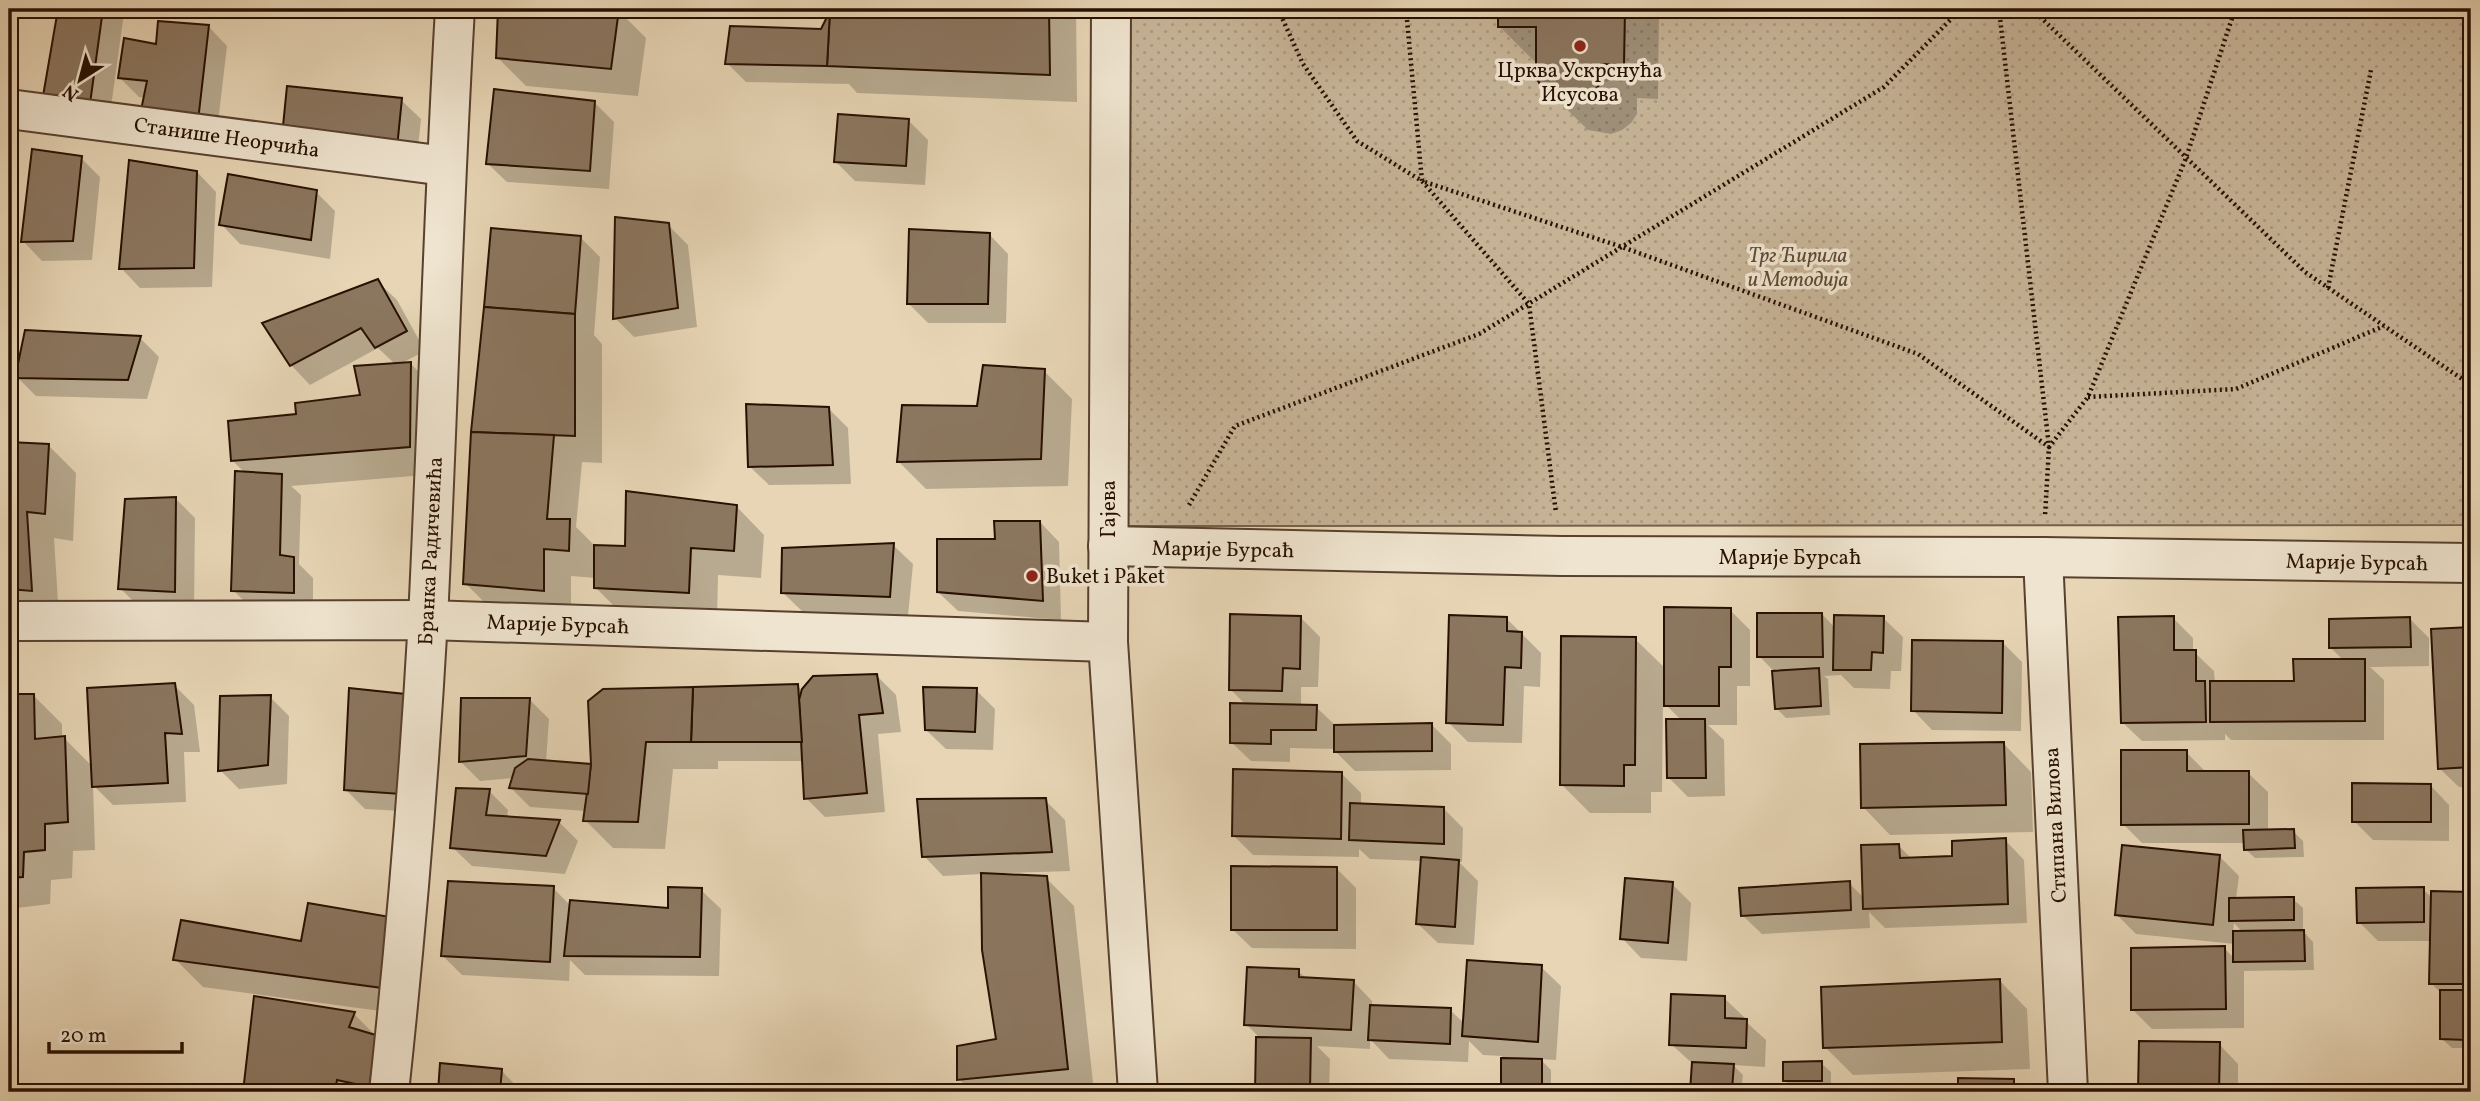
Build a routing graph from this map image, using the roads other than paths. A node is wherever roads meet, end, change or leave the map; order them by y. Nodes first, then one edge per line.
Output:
1 (455, 9) edge
2 (1111, 9) edge
3 (9, 109) edge
4 (445, 166) junction
5 (1108, 546) junction
6 (2043, 557) junction
7 (2471, 564) edge
8 (428, 620) junction
9 (9, 621) edge
10 (1108, 642) junction
11 (389, 1092) edge
12 (1138, 1092) edge
13 (2068, 1092) edge

1 - 4 street, Бранка Радичевића
2 - 5 street, Гајева
3 - 4 street, Станише Неорчића
4 - 8 street, Бранка Радичевића
5 - 6 street, Марије Бурсаћ
5 - 10 street, Гајева
6 - 7 street, Марије Бурсаћ
6 - 13 street, Стипана Вилова
8 - 9 street, Марије Бурсаћ
8 - 10 street, Марије Бурсаћ
8 - 11 street, Бранка Радичевића
10 - 12 street, Гајева

